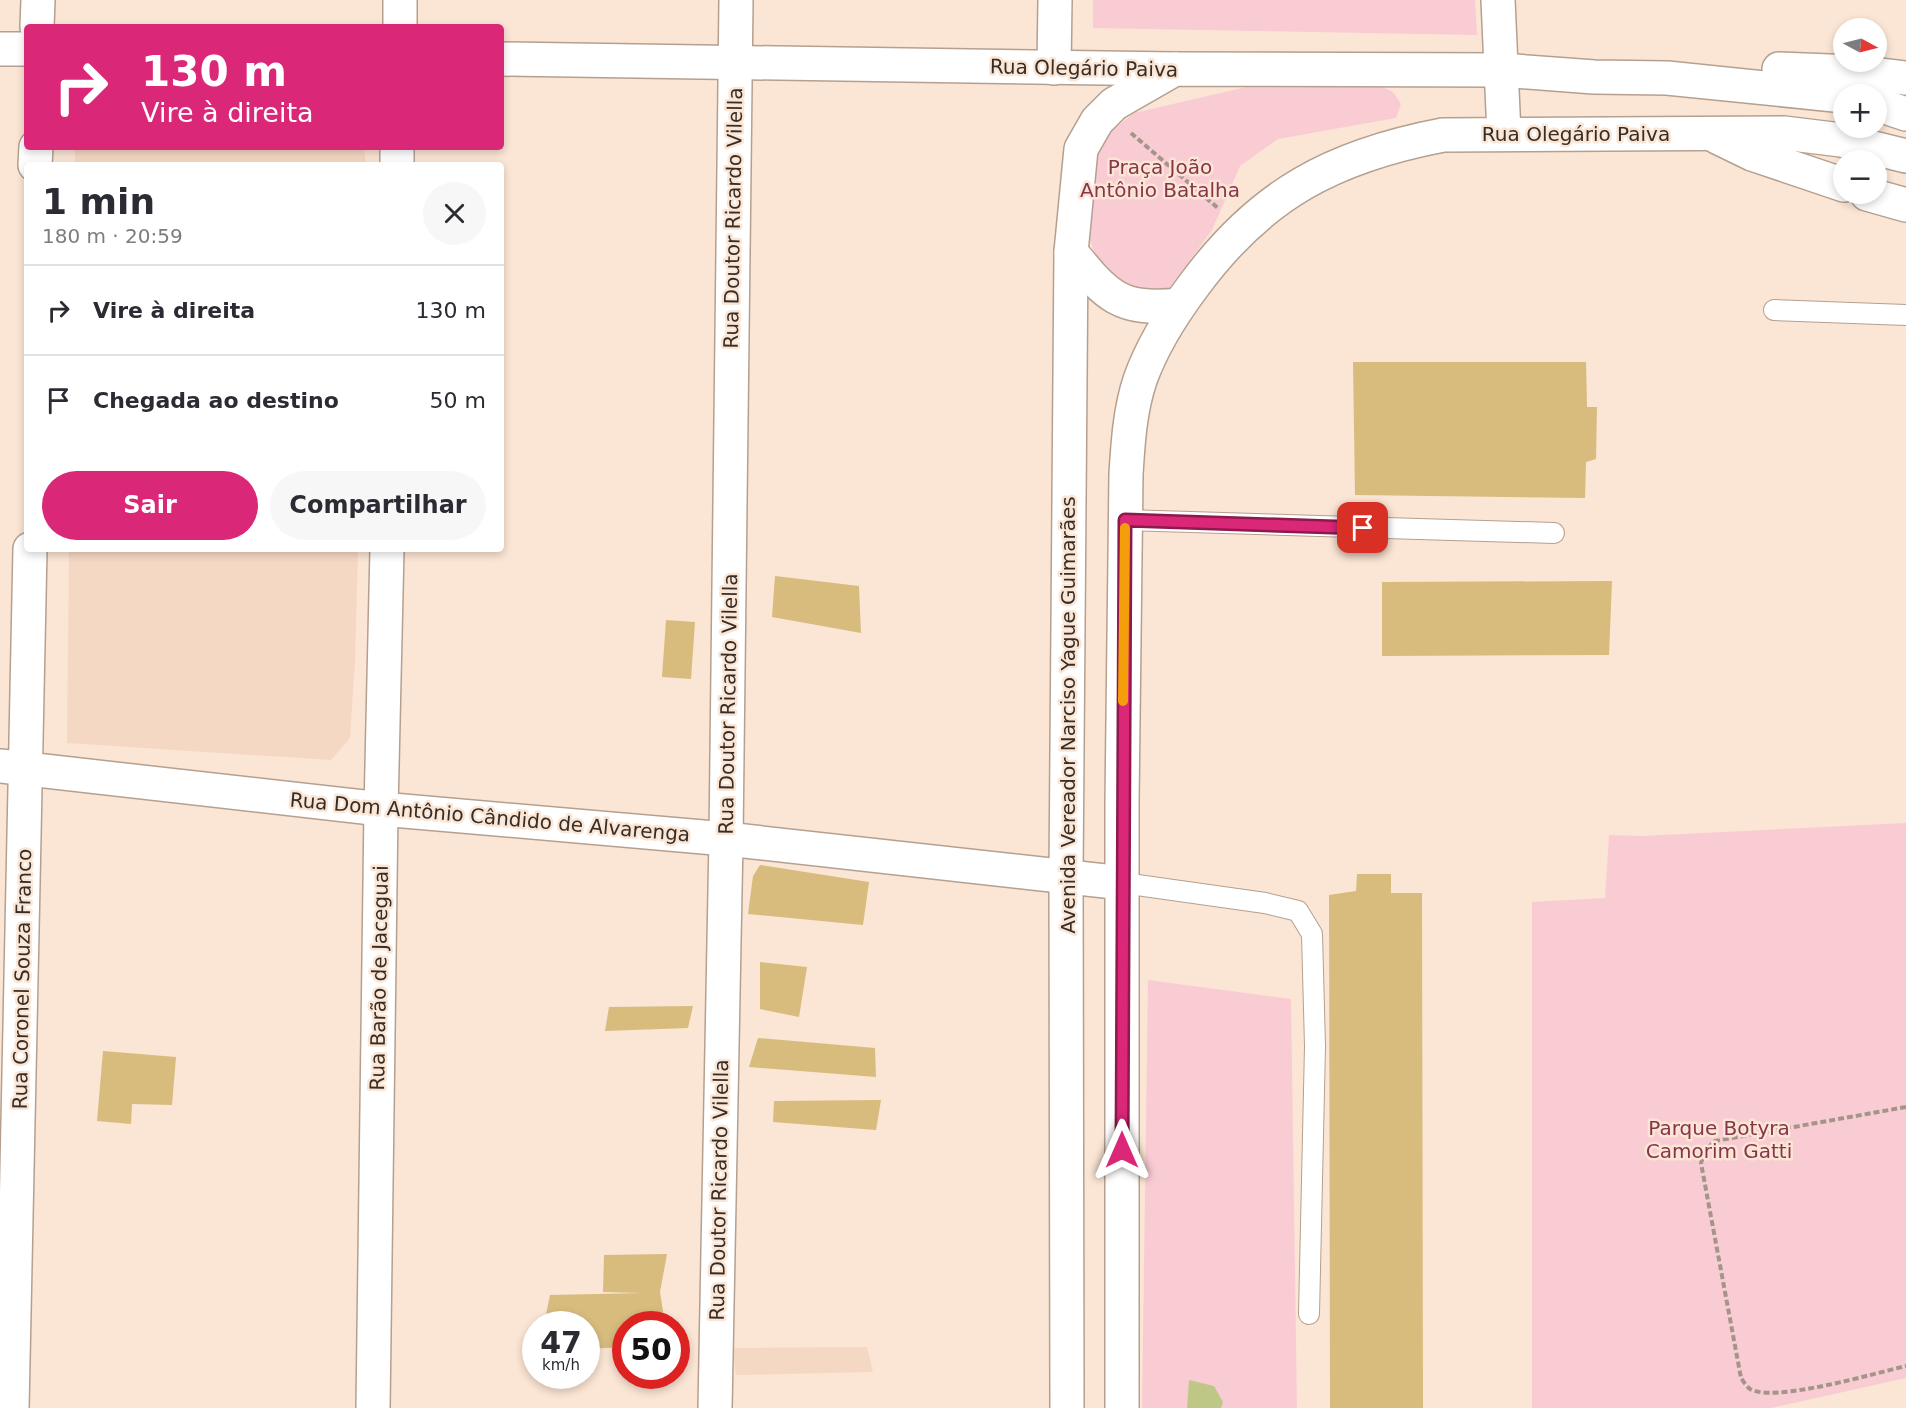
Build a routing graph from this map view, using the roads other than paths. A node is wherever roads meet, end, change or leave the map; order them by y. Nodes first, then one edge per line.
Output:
1 (38, 0) edge
2 (400, 0) edge
3 (736, 0) edge
4 (1055, 0) edge
5 (1498, 0) edge
6 (38, 24) edge
7 (400, 24) edge
8 (0, 49) edge
9 (24, 49) edge
10 (504, 58) edge
11 (735, 63) junction
12 (1054, 68) junction
13 (1175, 69) junction
14 (1500, 70) junction
15 (1667, 78) junction
16 (1906, 78) edge
17 (1833, 95) edge
18 (1887, 108) edge
19 (1906, 114) edge
20 (1504, 134) junction
21 (1710, 134) junction
22 (1906, 156) edge
23 (1833, 181) edge
24 (1887, 200) edge
25 (1906, 206) edge
26 (1071, 252) junction
27 (1179, 305) junction
28 (1774, 310) dead end
29 (1906, 315) edge
30 (1125, 520) junction
31 (1554, 533) dead end
32 (30, 552) edge
33 (387, 552) edge
34 (14, 767) edge
35 (381, 809) junction
36 (726, 839) junction
37 (1066, 876) junction
38 (1123, 883) junction
39 (1309, 1314) dead end
40 (12, 1408) edge
41 (373, 1408) edge
42 (715, 1408) edge
43 (1067, 1408) edge
44 (1122, 1408) edge

1 - 6 street
2 - 7 street
3 - 11 street, Rua Doutor Ricardo Vilella
4 - 12 street
5 - 14 street
8 - 9 street
10 - 11 street, Rua Olegário Paiva
11 - 12 street, Rua Olegário Paiva
11 - 36 street, Rua Doutor Ricardo Vilella
12 - 13 street, Rua Olegário Paiva
13 - 14 street, Rua Olegário Paiva
13 - 26 street, Avenida Vereador Narciso Yague Guimarães
14 - 15 street, Rua Olegário Paiva
14 - 20 street
15 - 16 street
15 - 17 street
18 - 19 street
20 - 21 street, Rua Olegário Paiva
20 - 27 street, Rua Olegário Paiva
21 - 22 street, Rua Olegário Paiva
21 - 23 street
24 - 25 street
26 - 27 street
26 - 37 street, Avenida Vereador Narciso Yague Guimarães
27 - 30 street
28 - 29 lane
30 - 31 lane
30 - 38 street
32 - 34 street, Rua Coronel Souza Franco
33 - 35 street, Rua Barão de Jaceguai
34 - 35 street, Rua Dom Antônio Cândido de Alvarenga
34 - 40 street, Rua Coronel Souza Franco
35 - 36 street, Rua Dom Antônio Cândido de Alvarenga
35 - 41 street, Rua Barão de Jaceguai
36 - 37 street, Rua Dom Antônio Cândido de Alvarenga
36 - 42 street, Rua Doutor Ricardo Vilella
37 - 38 street, Rua Dom Antônio Cândido de Alvarenga
37 - 43 street, Avenida Vereador Narciso Yague Guimarães
38 - 39 lane
38 - 44 street

